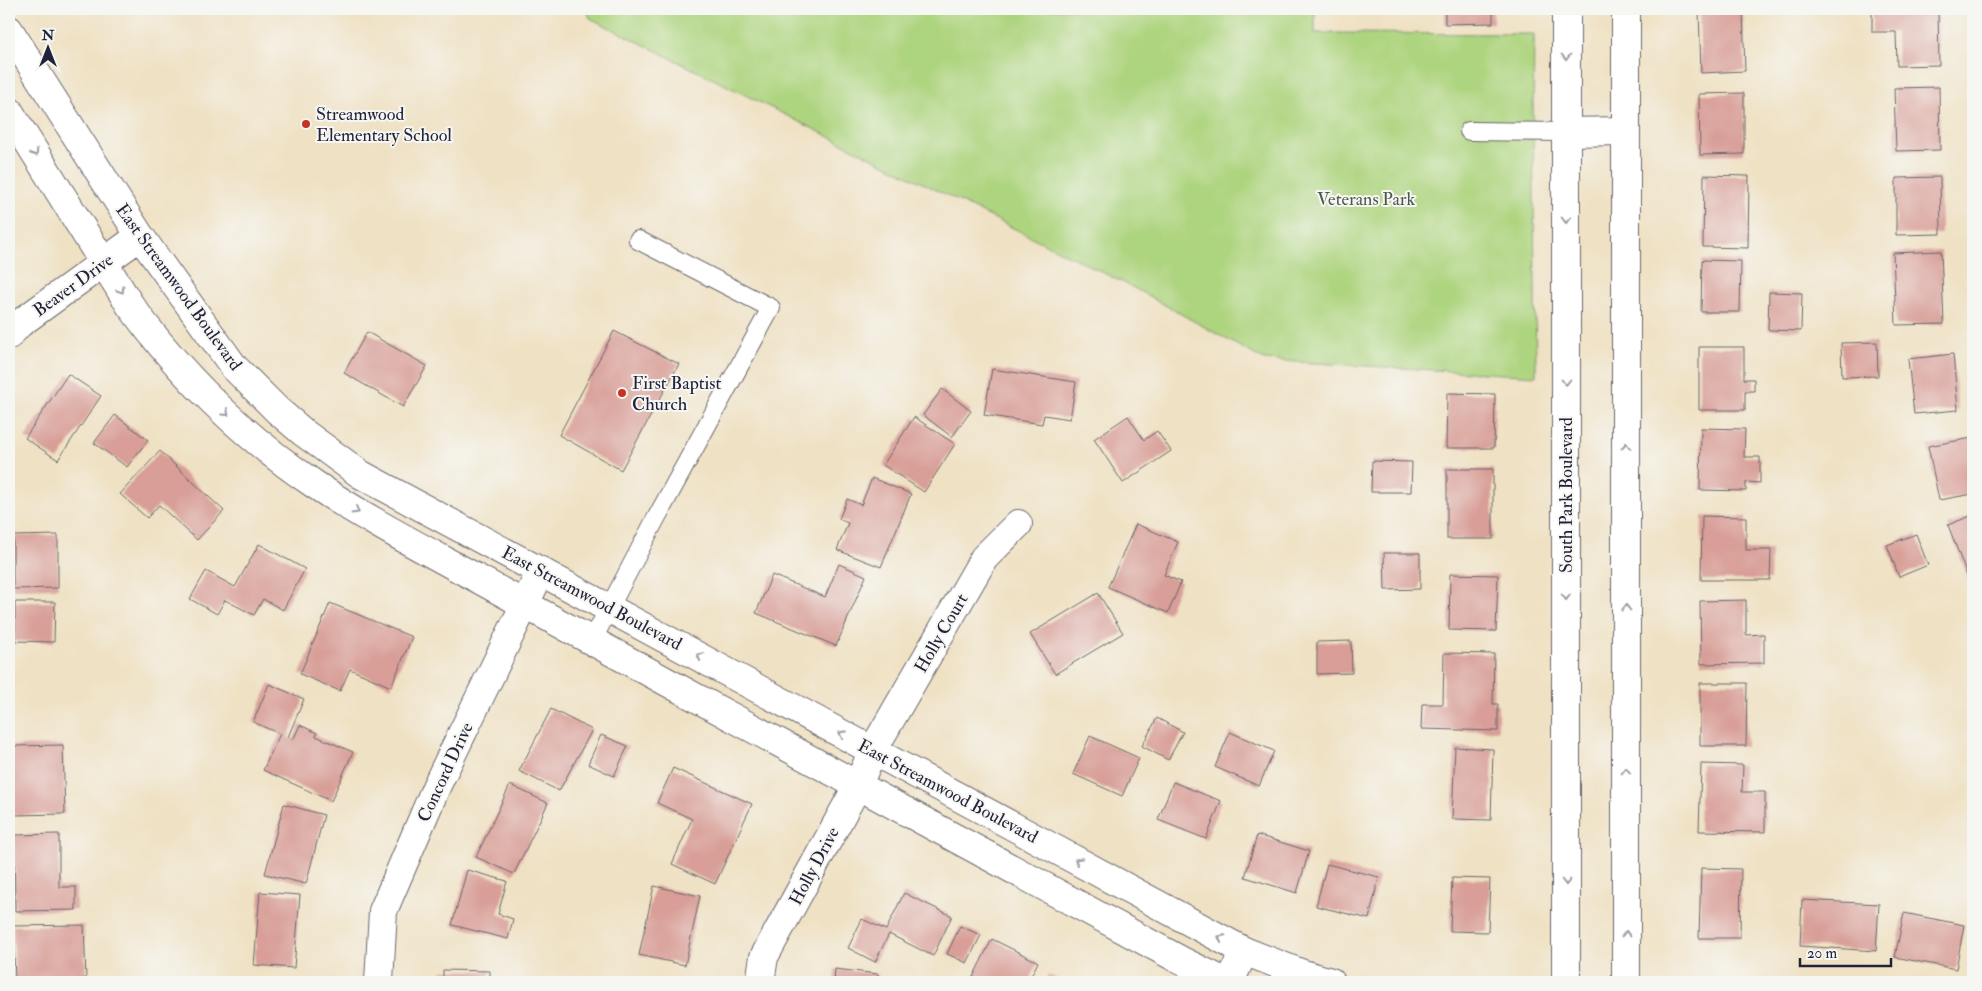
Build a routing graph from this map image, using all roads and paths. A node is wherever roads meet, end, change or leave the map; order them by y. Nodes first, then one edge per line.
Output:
1 (1566, 9) edge
2 (1626, 9) edge
3 (9, 30) edge
4 (9, 111) edge
5 (1470, 131) dead end
6 (1626, 131) junction
7 (1566, 132) junction
8 (140, 236) junction
9 (638, 240) dead end
10 (104, 262) junction
11 (9, 335) edge
12 (1018, 524) dead end
13 (542, 570) junction
14 (525, 605) junction
15 (610, 608) junction
16 (592, 641) junction
17 (874, 750) junction
18 (858, 785) junction
19 (1244, 951) junction
20 (379, 982) edge
21 (760, 982) edge
22 (1225, 982) edge
23 (1230, 982) edge
24 (1331, 982) edge
25 (1566, 982) edge
26 (1626, 982) edge

1 -> 7 street, South Park Boulevard
2 - 6 street
3 - 8 street, East Streamwood Boulevard
4 -> 10 street, East Streamwood Boulevard
5 - 7 lane
6 - 7 street
26 -> 6 street
7 -> 25 street, South Park Boulevard
8 - 10 street, Beaver Drive
8 - 13 street, East Streamwood Boulevard
9 - 15 lane
10 - 11 street, Beaver Drive
10 -> 14 street, East Streamwood Boulevard
12 - 17 street, Holly Court
13 - 14 street, Concord Drive
13 - 15 street, East Streamwood Boulevard
14 - 16 street, East Streamwood Boulevard
14 - 20 street, Concord Drive
15 - 16 lane
17 -> 15 street, East Streamwood Boulevard
16 - 18 street, East Streamwood Boulevard
17 - 18 street, Holly Drive
19 -> 17 street, East Streamwood Boulevard
18 - 21 street, Holly Drive
18 - 22 street, East Streamwood Boulevard
19 - 23 street
19 - 24 street, East Streamwood Boulevard

